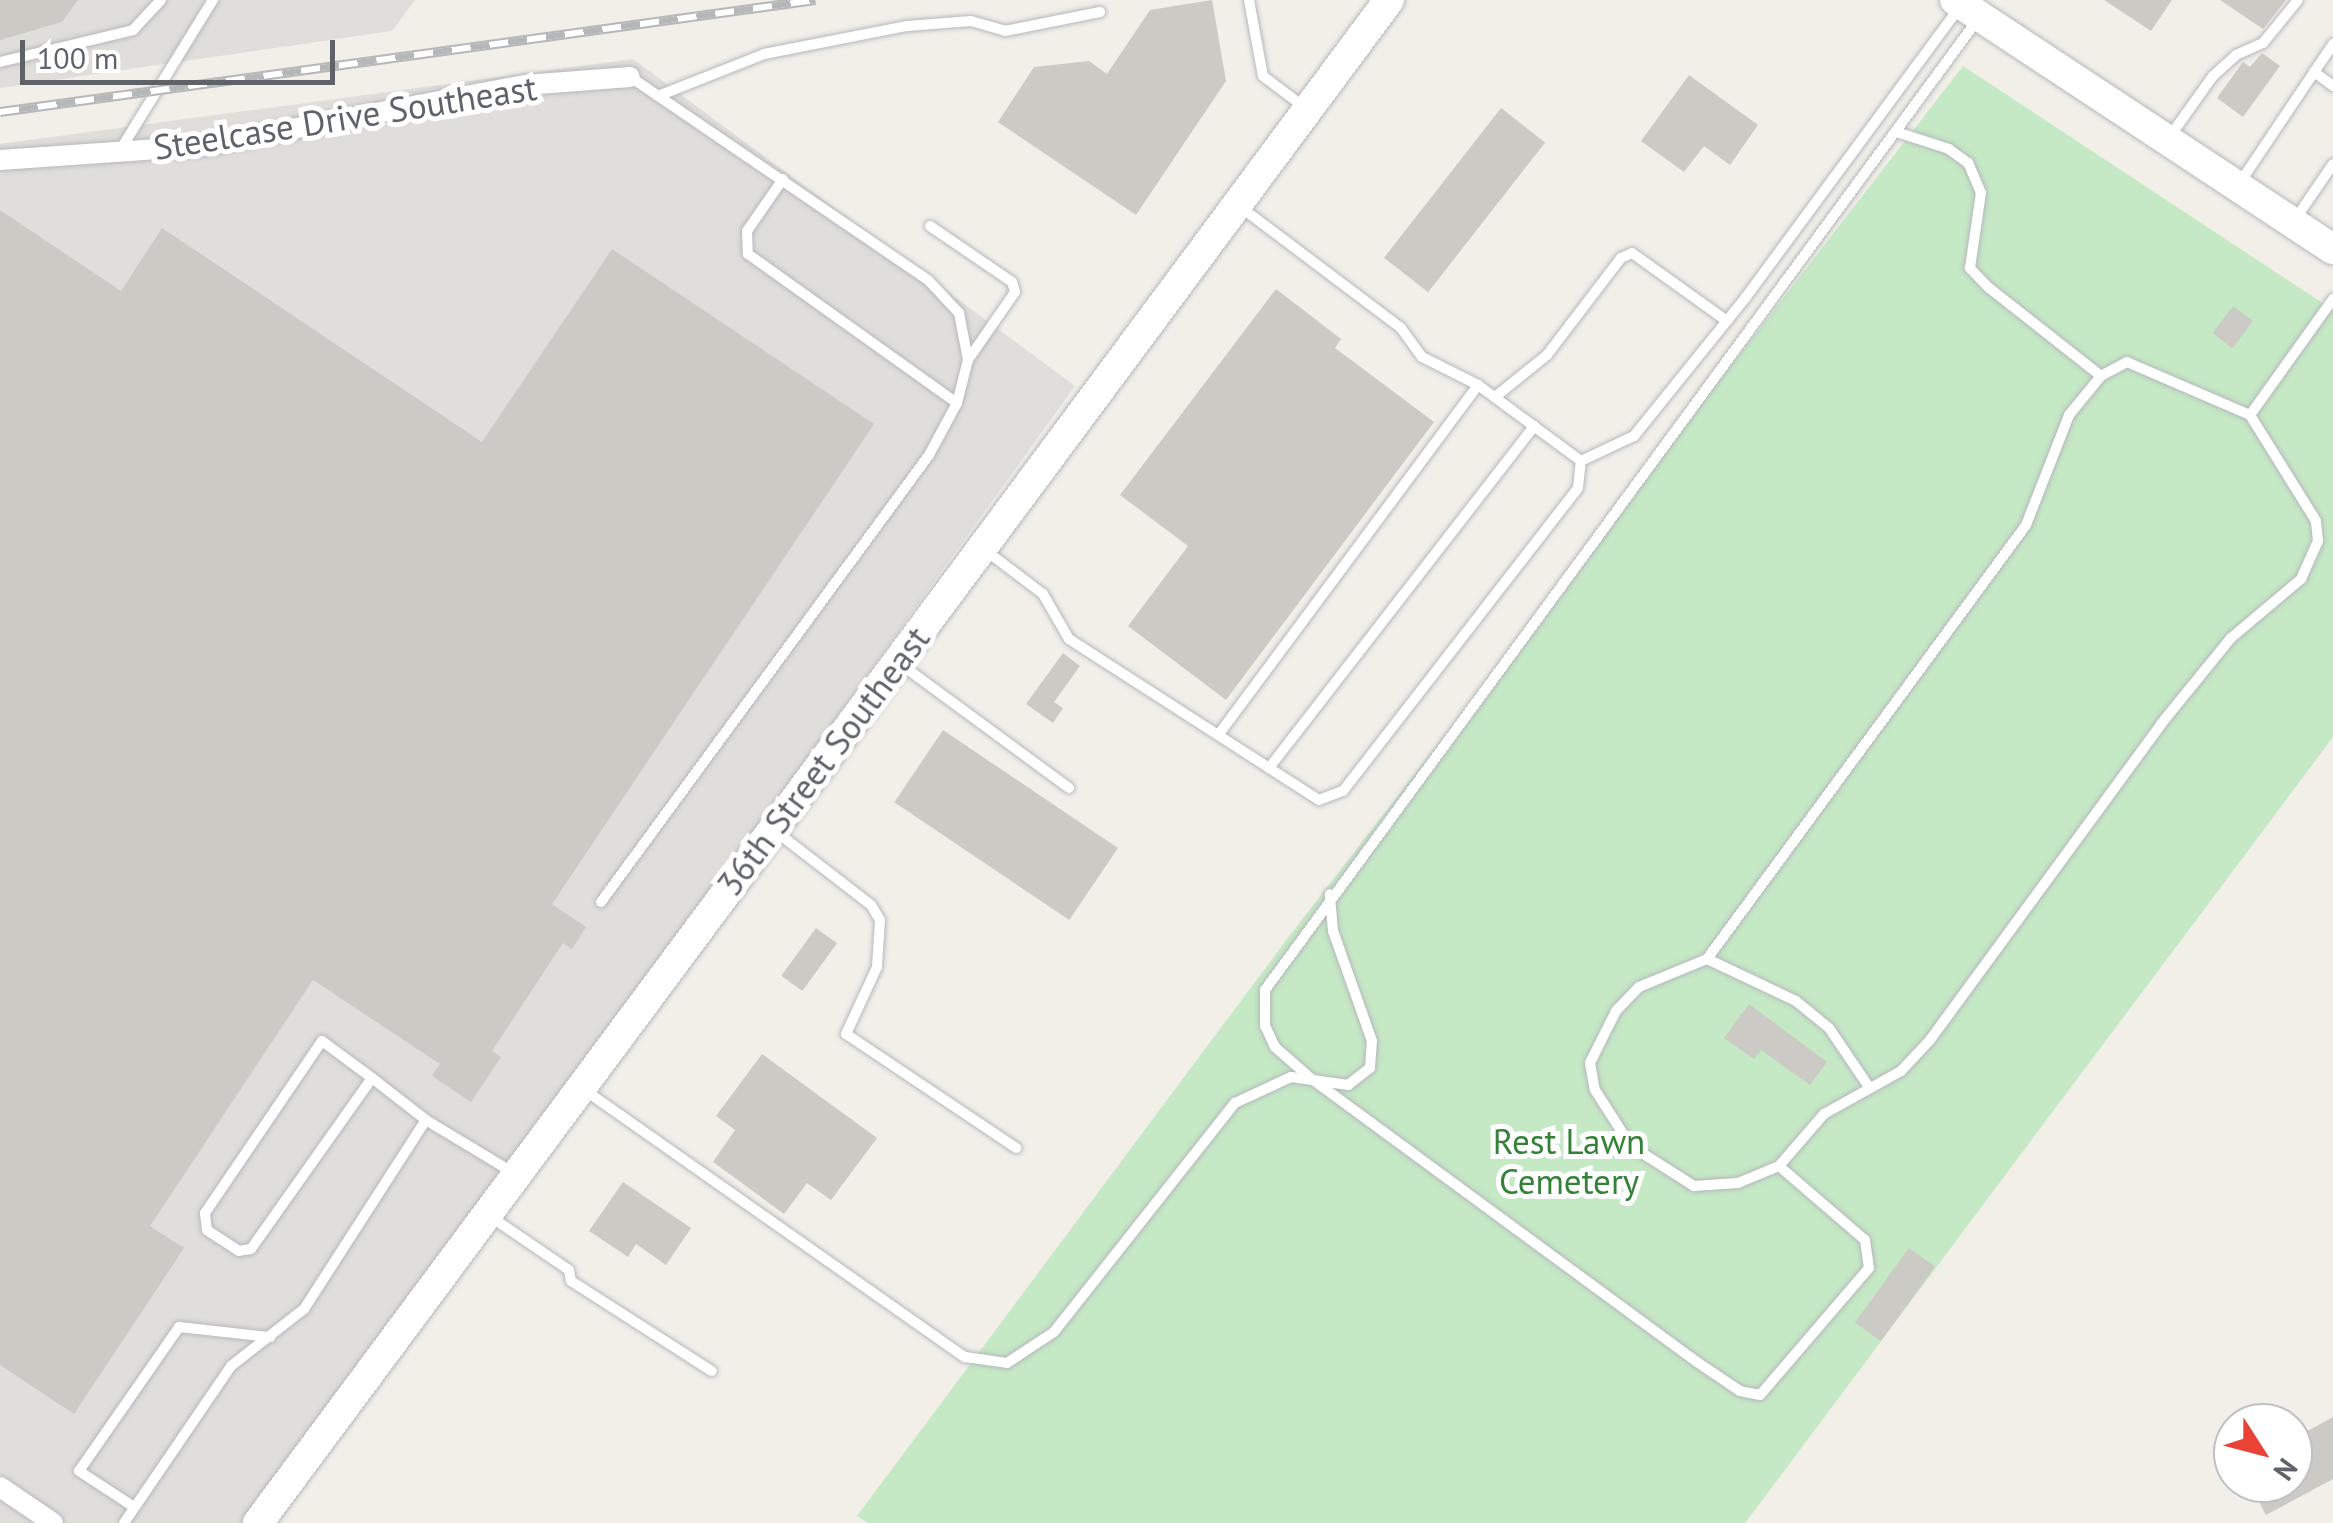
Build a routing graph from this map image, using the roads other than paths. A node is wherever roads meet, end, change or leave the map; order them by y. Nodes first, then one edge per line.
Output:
1 (161, 0) edge
2 (213, 0) edge
3 (1249, 0) edge
4 (1389, 0) edge
5 (2298, 0) edge
6 (1966, 6) edge
7 (1100, 12) dead end
8 (2333, 44) edge
9 (0, 62) edge
10 (2314, 72) junction
11 (630, 77) joint
12 (2333, 86) edge
13 (658, 96) junction
14 (1309, 111) junction
15 (1896, 132) junction
16 (2168, 140) junction
17 (119, 152) junction
18 (0, 160) edge
19 (2333, 164) edge
20 (783, 179) junction
21 (2238, 185) junction
22 (1239, 206) junction
23 (2293, 222) junction
24 (930, 226) dead end
25 (2333, 249) edge
26 (2333, 299) edge
27 (1727, 321) junction
28 (968, 360) junction
29 (2101, 376) junction
30 (1478, 385) junction
31 (1495, 397) junction
32 (958, 403) junction
33 (2250, 415) junction
34 (1534, 426) junction
35 (1581, 461) junction
36 (983, 548) junction
37 (898, 662) junction
38 (1219, 734) junction
39 (1269, 768) junction
40 (1069, 788) dead end
41 (774, 829) junction
42 (1330, 893) junction
43 (600, 902) dead end
44 (1708, 959) junction
45 (1307, 1075) junction
46 (372, 1078) junction
47 (580, 1087) junction
48 (1869, 1087) junction
49 (426, 1120) junction
50 (1016, 1148) dead end
51 (1778, 1166) junction
52 (515, 1174) junction
53 (486, 1214) junction
54 (271, 1337) junction
55 (712, 1371) dead end
56 (0, 1486) edge
57 (134, 1507) junction
58 (53, 1523) edge
59 (124, 1523) edge
60 (258, 1523) edge

1 - 9 lane
2 - 17 lane
3 - 14 lane
4 - 14 street, 36th Street Southeast
5 - 16 lane
6 - 15 lane
6 - 16 street
6 - 27 lane
7 - 13 lane
8 - 10 lane
10 - 12 lane
10 - 21 lane
11 - 13 lane
11 - 17 street, Steelcase Drive Southeast
13 - 20 lane
14 - 22 street, 36th Street Southeast
15 - 29 lane
15 - 42 lane
16 - 21 street
17 - 18 street, Steelcase Drive Southeast
19 - 23 lane
20 - 28 lane
20 - 32 lane
21 - 23 street
22 - 30 lane
22 - 36 street, 36th Street Southeast
23 - 25 street
24 - 28 lane
26 - 33 lane
27 - 31 lane
27 - 35 lane
28 - 32 lane
29 - 33 lane
29 - 44 lane
30 - 31 lane
30 - 38 lane
31 - 34 lane
32 - 43 lane
33 - 48 lane
34 - 35 lane
34 - 39 lane
35 - 39 lane
36 - 37 street, 36th Street Southeast
36 - 38 lane
37 - 40 lane
37 - 41 street, 36th Street Southeast
38 - 39 lane
41 - 47 street, 36th Street Southeast
41 - 50 lane
42 - 45 lane
42 - 45 lane
44 - 48 lane
44 - 51 lane
45 - 47 lane
45 - 51 lane
46 - 46 lane
46 - 49 lane
47 - 52 street, 36th Street Southeast
48 - 51 lane
49 - 52 lane
49 - 54 lane
52 - 53 street, 36th Street Southeast
53 - 55 lane
53 - 60 street, 36th Street Southeast
54 - 57 lane
54 - 57 lane
56 - 58 street
57 - 59 lane

